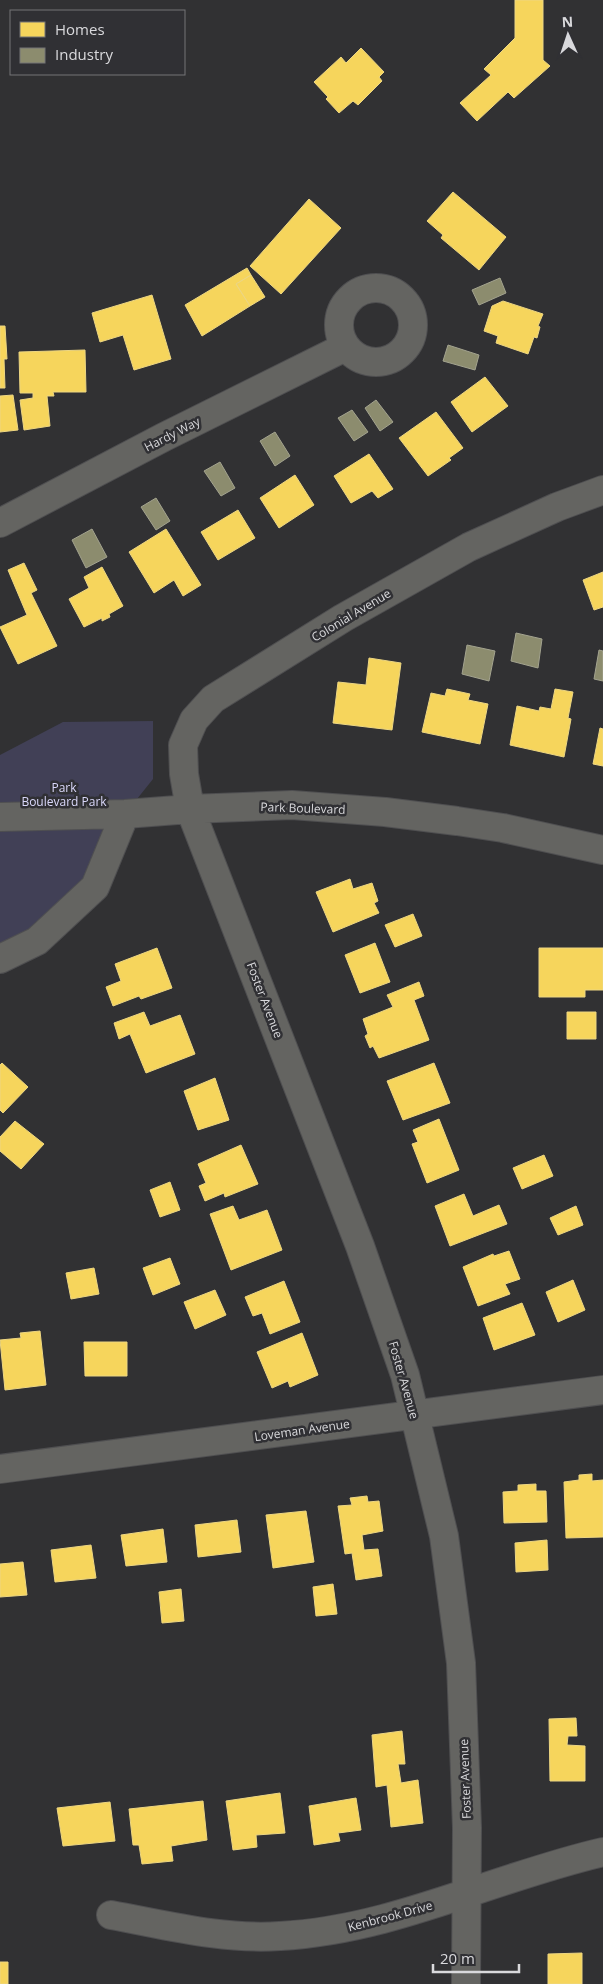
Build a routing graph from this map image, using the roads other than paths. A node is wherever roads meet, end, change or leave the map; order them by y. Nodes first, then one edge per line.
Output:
1 (345, 347) dead end
2 (603, 490) edge
3 (0, 523) edge
4 (190, 809) junction
5 (125, 814) junction
6 (0, 817) edge
7 (603, 850) edge
8 (0, 959) edge
9 (603, 1390) edge
10 (414, 1414) junction
11 (0, 1469) edge
12 (603, 1852) edge
13 (468, 1893) junction
14 (111, 1915) dead end
15 (466, 1984) edge

1 - 3 street, Hardy Way
2 - 4 street, Colonial Avenue
4 - 5 street, Park Boulevard
4 - 7 street, Park Boulevard
4 - 10 street, Foster Avenue
5 - 6 street, Park Boulevard
5 - 8 street
9 - 10 street, Loveman Avenue
10 - 11 street, Loveman Avenue
10 - 13 street, Foster Avenue
12 - 13 street, Kenbrook Drive
13 - 14 street, Kenbrook Drive
13 - 15 street, Foster Avenue

